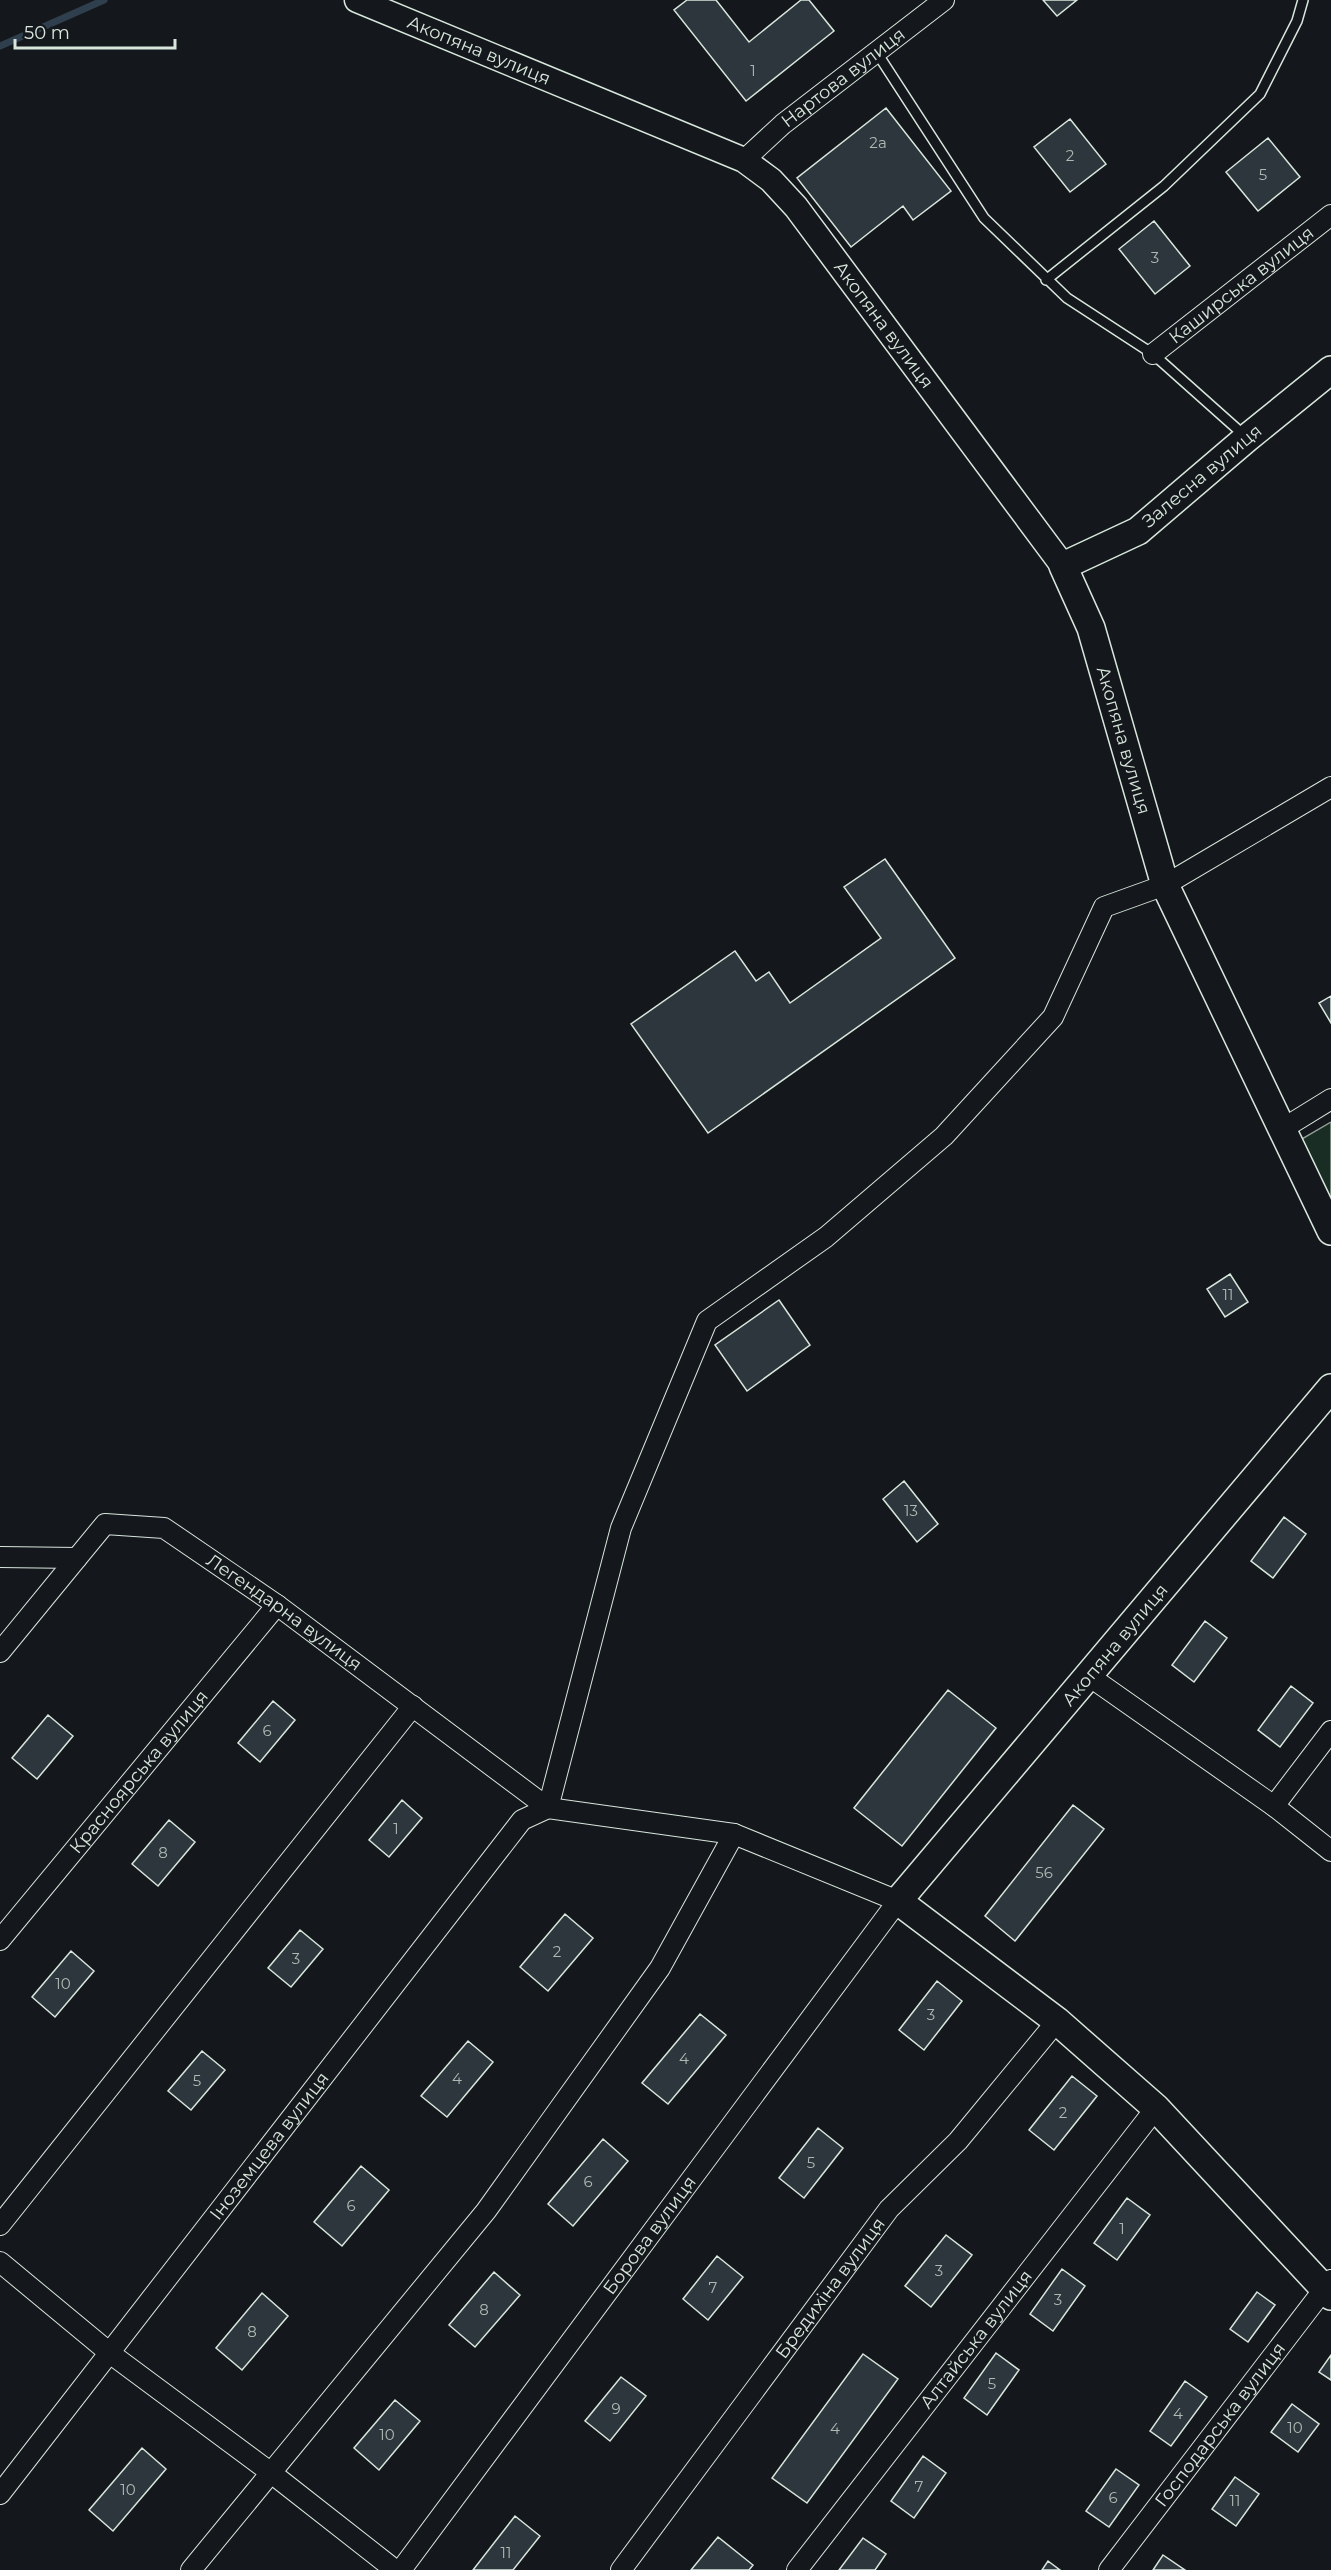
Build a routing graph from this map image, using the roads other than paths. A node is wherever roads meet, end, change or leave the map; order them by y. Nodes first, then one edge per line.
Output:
1 (357, 0) edge
2 (945, 0) edge
3 (1303, 0) edge
4 (878, 53) junction
5 (744, 160) junction
6 (1331, 215) edge
7 (1046, 280) junction
8 (1153, 354) junction
9 (1331, 370) edge
10 (1246, 438) junction
11 (1063, 566) junction
12 (1331, 787) edge
13 (1165, 885) junction
14 (1331, 1099) edge
15 (1284, 1128) junction
16 (1331, 1231) edge
17 (1331, 1388) edge
18 (0, 1557) edge
19 (77, 1558) junction
20 (277, 1605) junction
21 (0, 1652) edge
22 (1089, 1676) junction
23 (414, 1706) junction
24 (1331, 1731) edge
25 (1274, 1806) junction
26 (548, 1808) junction
27 (734, 1834) junction
28 (1331, 1851) edge
29 (898, 1901) junction
30 (0, 1940) edge
31 (1057, 2021) junction
32 (1156, 2108) junction
33 (0, 2225) edge
34 (0, 2262) edge
35 (1329, 2288) edge
36 (111, 2354) junction
37 (270, 2472) junction
38 (0, 2494) edge
39 (191, 2570) edge
40 (395, 2570) edge
41 (401, 2570) edge
42 (621, 2570) edge
43 (797, 2570) edge
44 (1109, 2570) edge

1 - 5 street, Акопяна вулиця
2 - 4 street, Нартова вулиця
3 - 7 lane
4 - 5 street, Нартова вулиця
4 - 7 lane
5 - 11 street, Акопяна вулиця
6 - 8 street, Каширська вулиця
7 - 8 lane
8 - 10 lane
9 - 10 main road, Залесна вулиця
10 - 11 main road, Залесна вулиця
11 - 13 main road, Акопяна вулиця
12 - 13 street
13 - 15 main road, Акопяна вулиця
13 - 26 street
14 - 15 street
15 - 16 main road, Акопяна вулиця
17 - 22 main road, Акопяна вулиця
18 - 19 street
19 - 20 street, Легендарна вулиця
19 - 21 street
20 - 23 street, Легендарна вулиця
20 - 30 street, Красноярська вулиця
22 - 25 street
22 - 29 main road, Акопяна вулиця
23 - 26 street, Легендарна вулиця
23 - 33 street
24 - 25 street
25 - 28 street
26 - 27 street
26 - 36 street, Іноземцева вулиця
27 - 29 street
27 - 37 street
29 - 31 main road
29 - 41 street, Борова вулиця
31 - 32 main road
31 - 42 street, Бредихіна вулиця
32 - 35 main road
32 - 43 street, Алтайська вулиця
34 - 36 street
35 - 44 street, Господарська вулиця
36 - 37 street
36 - 38 street, Іноземцева вулиця
37 - 39 street
37 - 40 street

